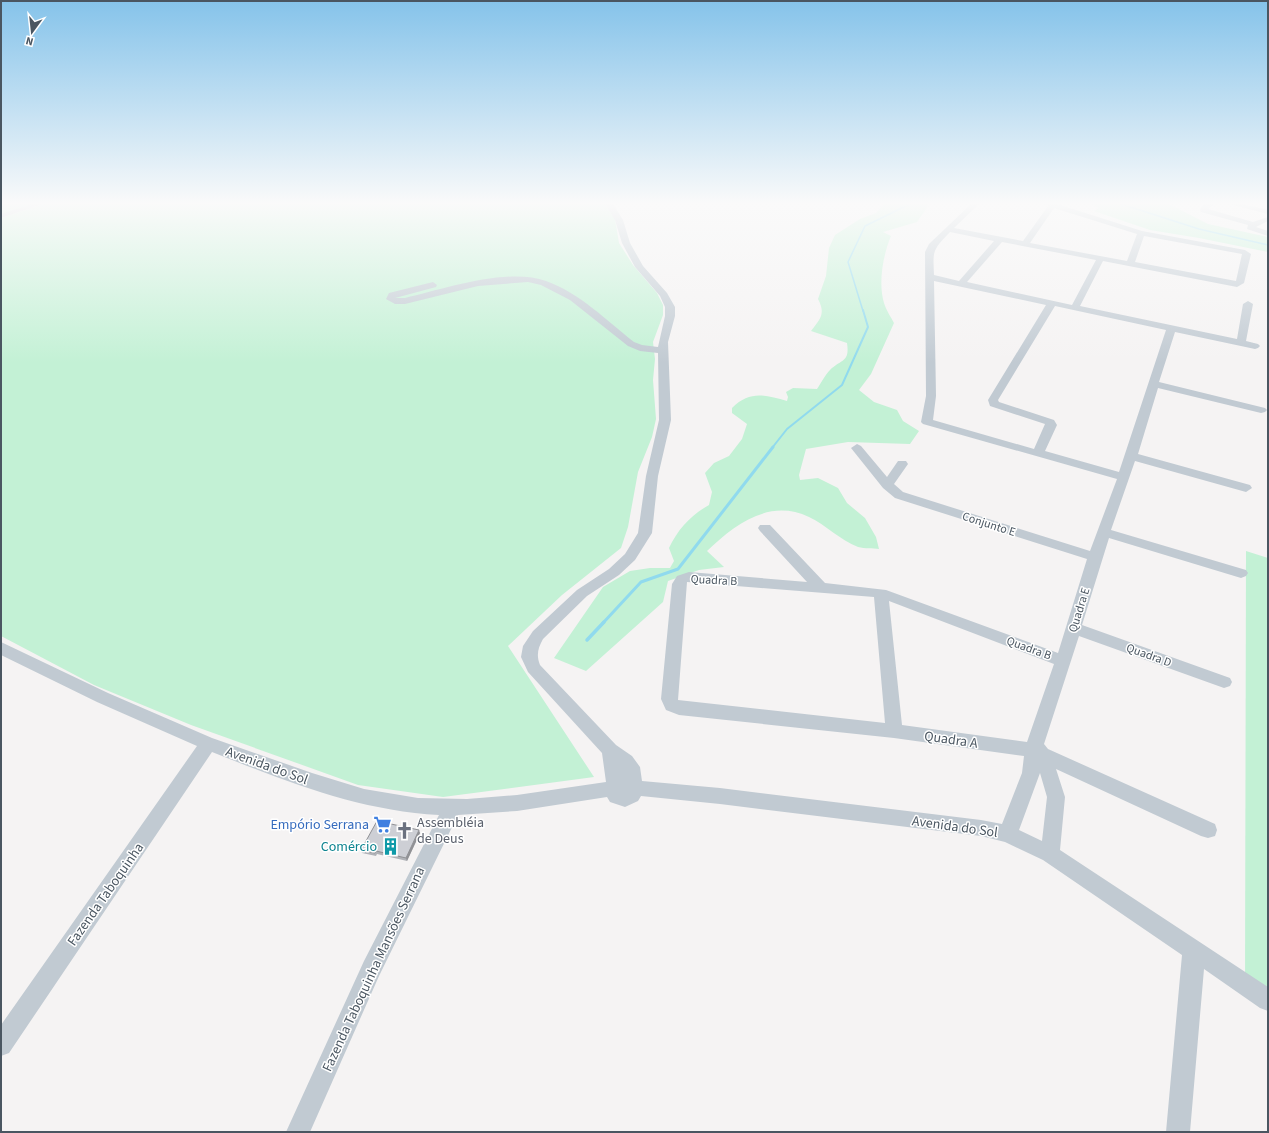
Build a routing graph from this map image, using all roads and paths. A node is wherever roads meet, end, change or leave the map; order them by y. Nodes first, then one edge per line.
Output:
1 (634, 257) edge
2 (929, 257) edge
3 (985, 257) edge
4 (1095, 257) edge
5 (1133, 257) edge
6 (1246, 257) edge
7 (1101, 258) junction
8 (1130, 264) junction
9 (929, 276) junction
10 (962, 283) junction
11 (433, 285) dead end
12 (1052, 303) junction
13 (1248, 304) dead end
14 (1076, 308) junction
15 (1171, 329) junction
16 (1241, 343) junction
17 (1255, 346) dead end
18 (663, 350) junction
19 (1153, 384) junction
20 (1261, 410) dead end
21 (857, 448) dead end
22 (1038, 453) junction
23 (1131, 456) junction
24 (902, 464) dead end
25 (1122, 477) junction
26 (887, 485) junction
27 (1246, 488) dead end
28 (765, 528) dead end
29 (1105, 532) junction
30 (1095, 557) junction
31 (1241, 573) dead end
32 (820, 587) junction
33 (881, 593) junction
34 (1074, 628) junction
35 (1, 648) edge
36 (1063, 661) junction
37 (1224, 682) dead end
38 (679, 708) joint
39 (894, 731) junction
40 (208, 744) junction
41 (1037, 749) junction
42 (624, 791) junction
43 (452, 808) junction
44 (1208, 830) dead end
45 (1008, 834) junction
46 (1050, 854) junction
47 (1193, 949) junction
48 (1268, 1000) edge
49 (1, 1045) edge
50 (298, 1132) edge
51 (1178, 1132) edge

1 - 18 street
2 - 9 street
3 - 10 street
4 - 7 street
5 - 8 street
6 - 8 street
7 - 8 street
7 - 14 street
9 - 10 street
9 - 22 street
10 - 12 street
11 - 18 street
12 - 14 street
12 - 22 street
13 - 16 street
14 - 15 street
15 - 16 street
15 - 19 street, Quadra E
16 - 17 street
18 - 42 street
19 - 20 street
19 - 23 street, Quadra E
21 - 26 street, Conjunto E
22 - 25 street
23 - 25 street, Quadra E
23 - 27 street
24 - 26 street
25 - 29 street, Quadra E
26 - 30 street, Conjunto E
28 - 32 street
29 - 30 street, Quadra E
29 - 31 street
30 - 34 street, Quadra E
32 - 33 street, Quadra B
32 - 38 street, Quadra B
33 - 36 street, Quadra B
33 - 39 street
34 - 36 street, Quadra E
34 - 37 street, Quadra D
35 - 40 street, Avenida do Sol
36 - 41 street, Quadra E
38 - 39 street, Quadra A
39 - 41 street, Quadra A
40 - 43 street, Avenida do Sol
40 - 49 street, Fazenda Taboquinha
41 - 44 street, Quadra A
41 - 45 street, Quadra E
41 - 46 street
42 - 43 street, Avenida do Sol
42 - 45 street, Avenida do Sol
43 - 50 street, Fazenda Taboquinha Mansões Serrana
45 - 46 street, Avenida do Sol
46 - 47 street, Avenida do Sol
47 - 48 street, Avenida do Sol
47 - 51 street

